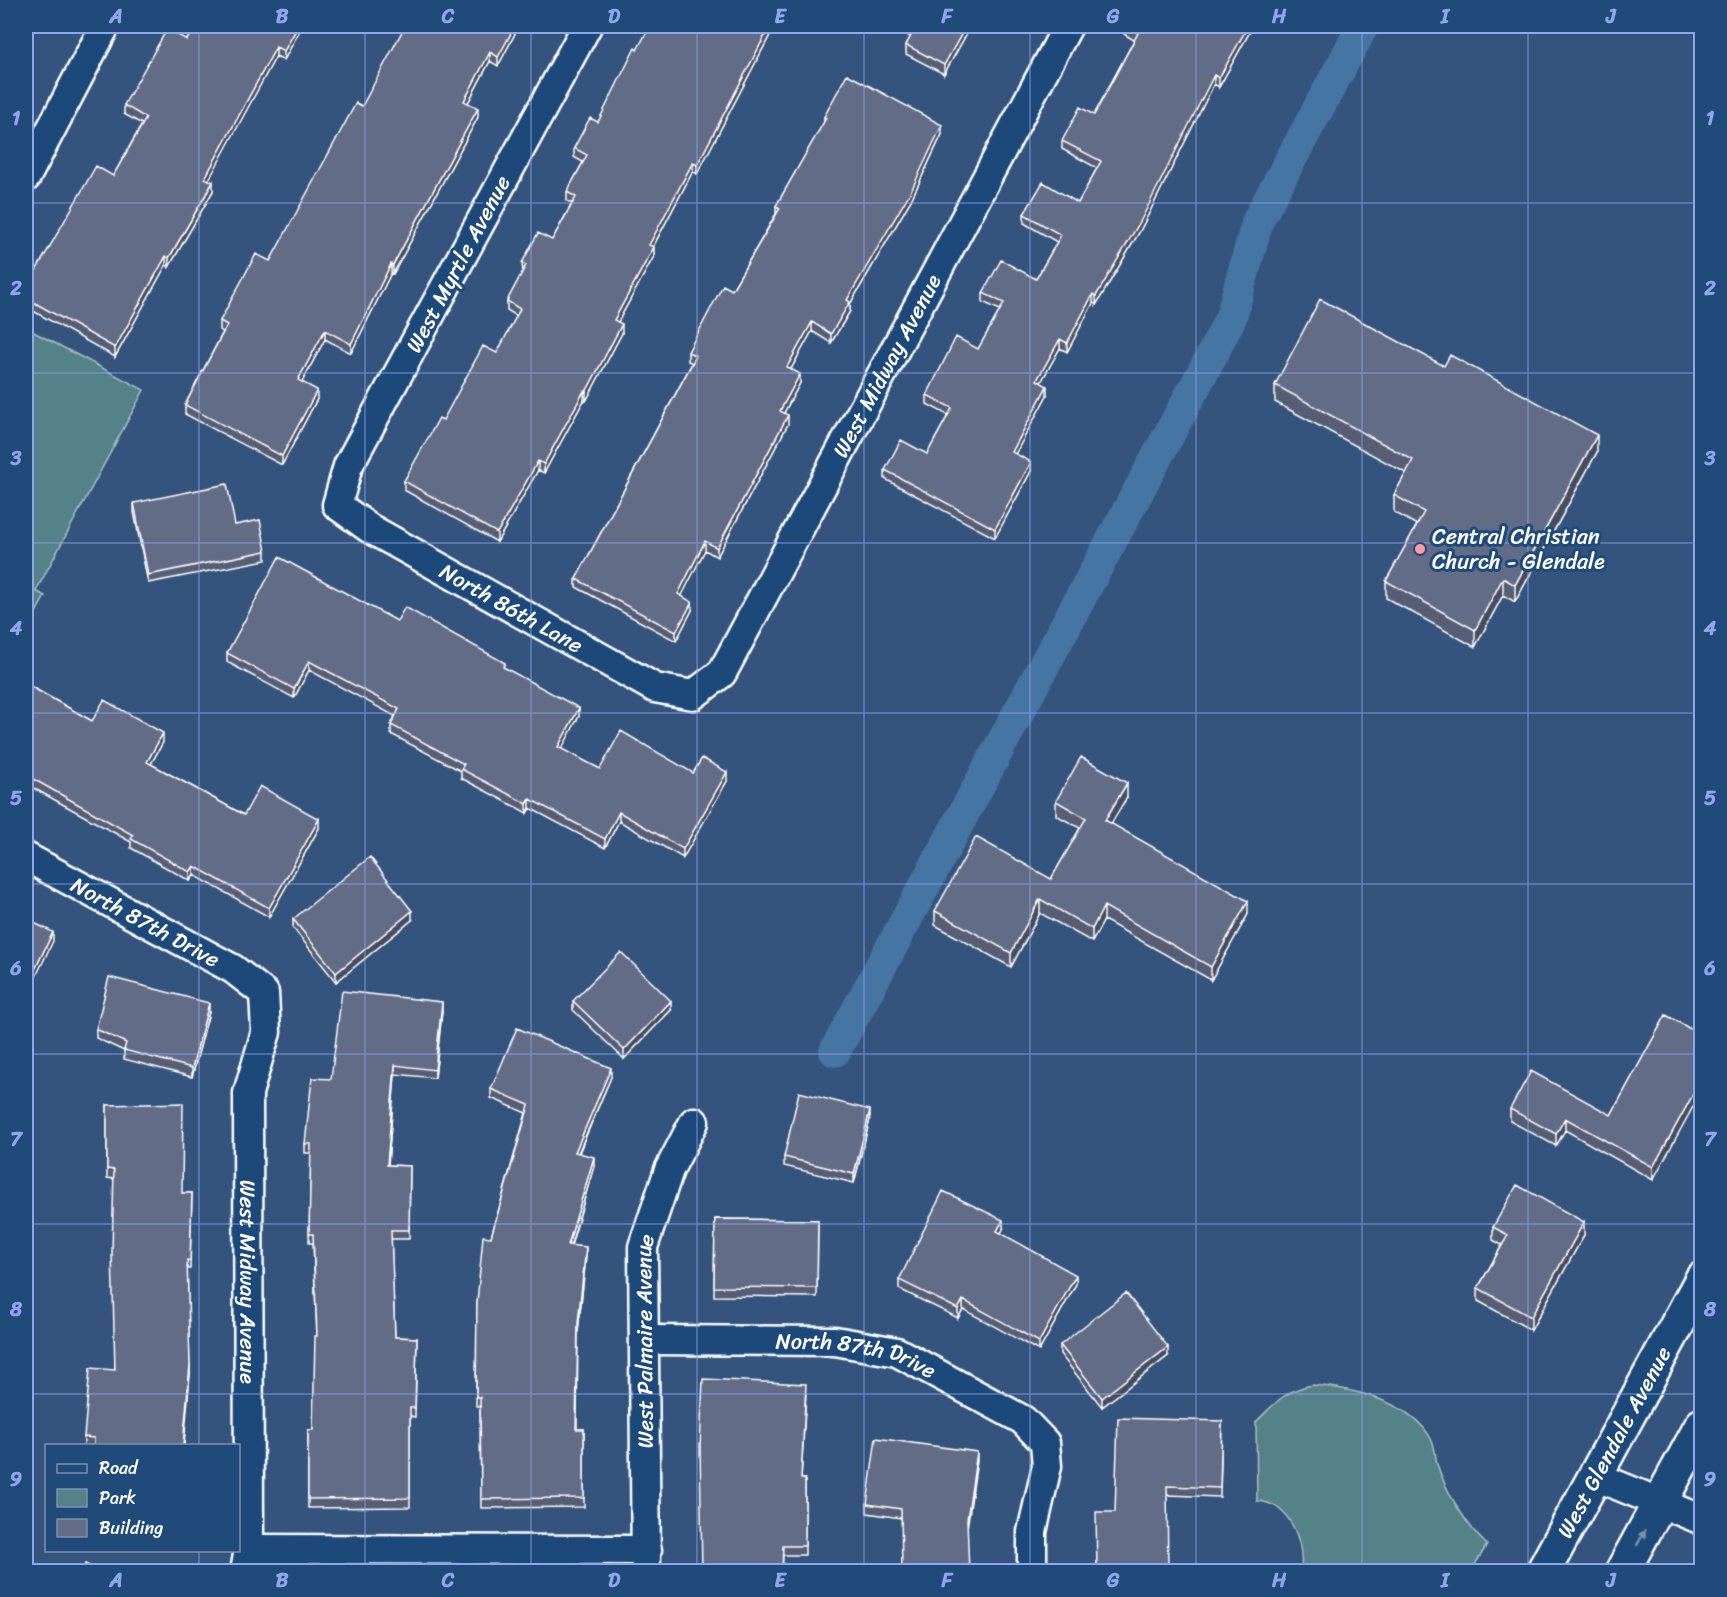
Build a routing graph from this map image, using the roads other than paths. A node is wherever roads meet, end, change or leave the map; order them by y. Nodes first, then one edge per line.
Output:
1 (105, 26) edge
2 (586, 26) edge
3 (1068, 26) edge
4 (26, 177) edge
5 (338, 505) joint
6 (693, 695) joint
7 (26, 857) edge
8 (264, 993) joint
9 (694, 1122) dead end
10 (1701, 1279) edge
11 (645, 1340) junction
12 (1701, 1425) edge
13 (1595, 1476) junction
14 (1659, 1504) junction
15 (1701, 1520) edge
16 (247, 1560) edge
17 (646, 1561) edge
18 (1032, 1572) edge
19 (1544, 1572) edge
20 (1622, 1572) edge

1 - 4 street
2 - 5 street, West Myrtle Avenue
3 - 6 street, West Midway Avenue
5 - 6 street, North 86th Lane
7 - 8 street, North 87th Drive
8 - 16 street, West Midway Avenue
9 - 11 street, West Palmaire Avenue
10 - 13 main road, West Glendale Avenue
11 - 17 street, West Palmaire Avenue
11 - 18 street, North 87th Drive
12 - 14 main road
13 - 14 street
13 - 19 main road, West Glendale Avenue
14 - 15 street
20 -> 14 main road
16 - 17 street

